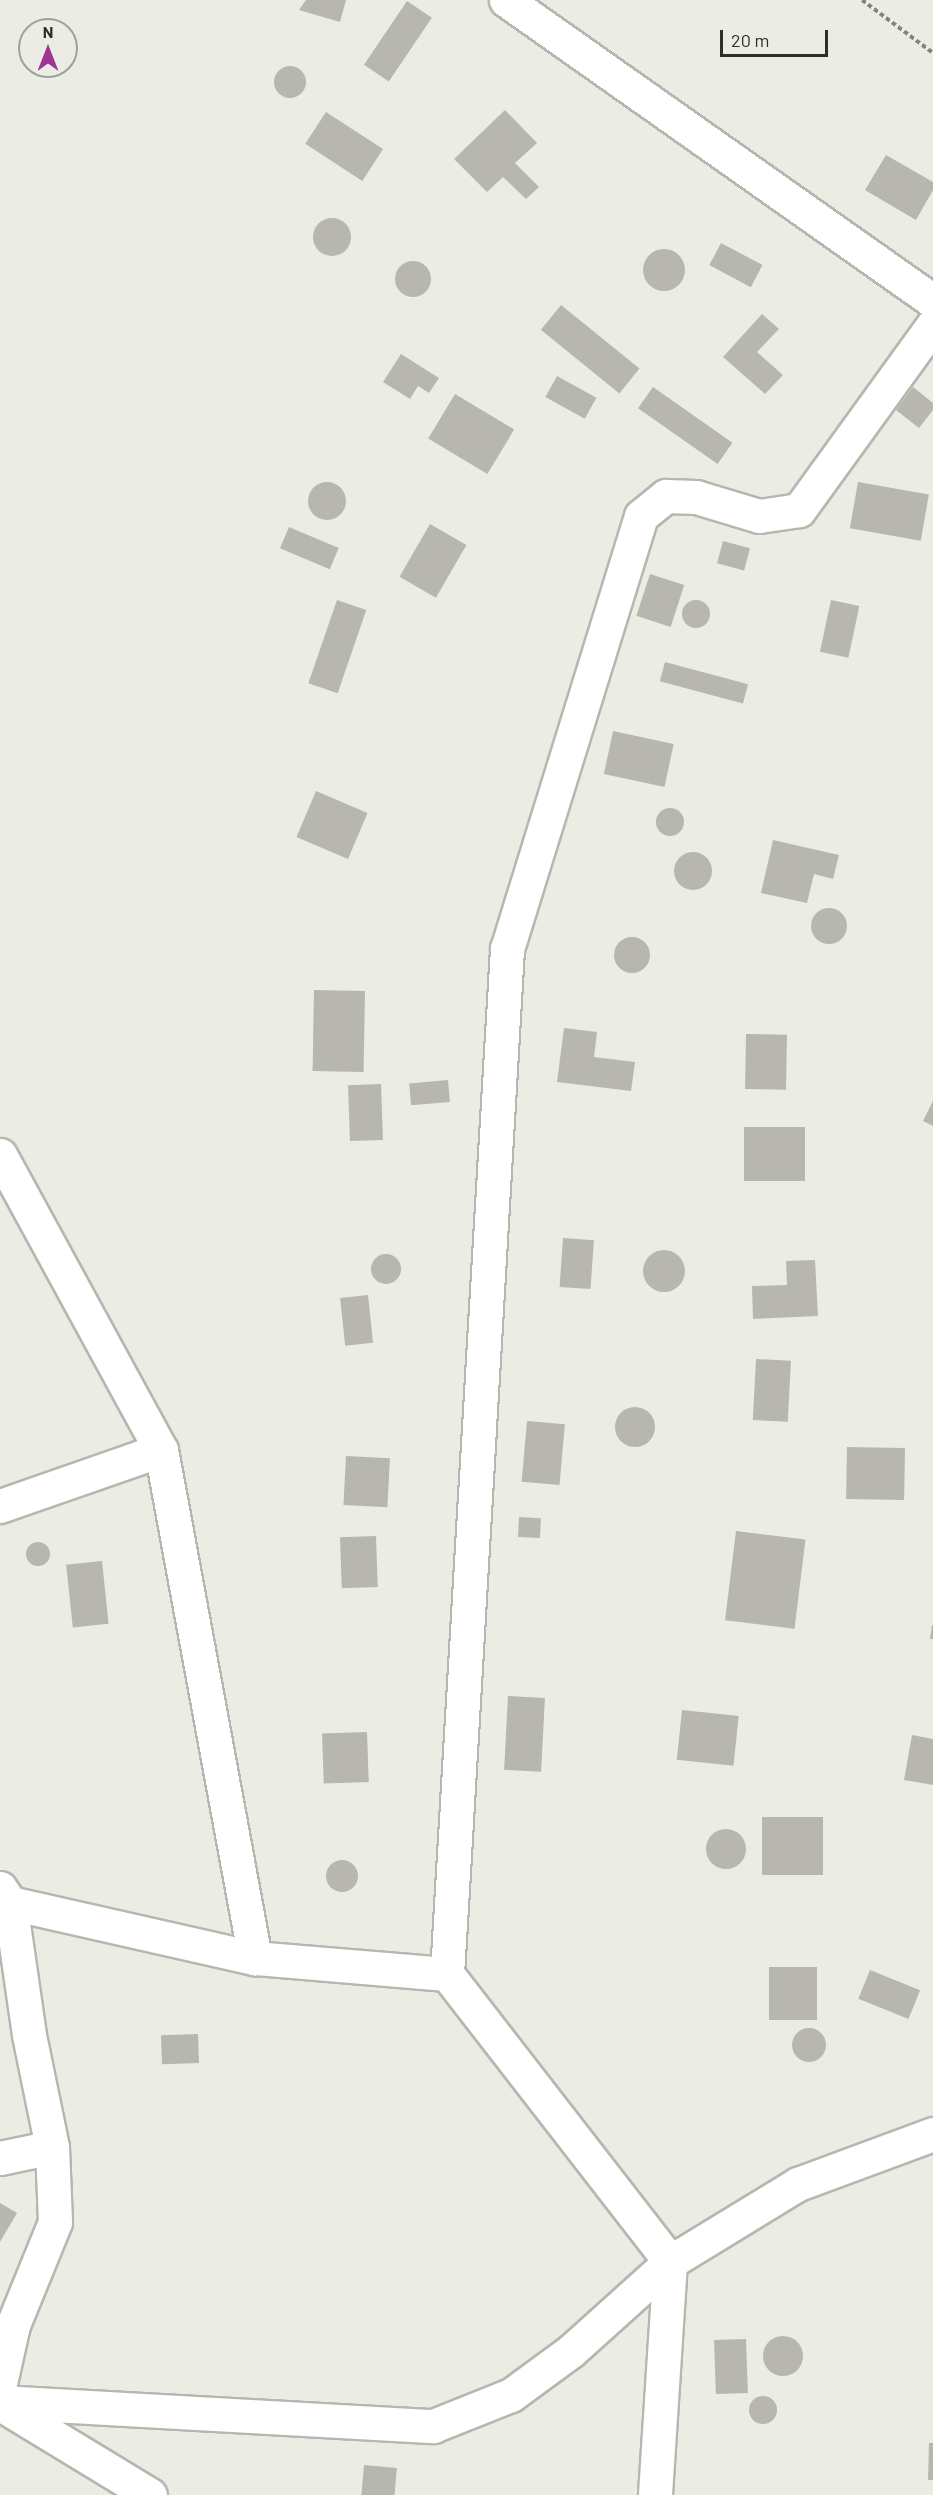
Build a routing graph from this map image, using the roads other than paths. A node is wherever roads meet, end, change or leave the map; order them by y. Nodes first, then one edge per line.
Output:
1 (506, 0) edge
2 (933, 301) edge
3 (933, 325) edge
4 (0, 1155) edge
5 (161, 1450) junction
6 (0, 1506) edge
7 (3, 1899) edge
8 (255, 1958) junction
9 (447, 1974) junction
10 (933, 2134) edge
11 (52, 2147) junction
12 (0, 2158) edge
13 (670, 2262) junction
14 (0, 2383) edge
15 (0, 2403) edge
16 (150, 2495) edge
17 (655, 2495) edge

1 - 2 street
3 - 9 street
4 - 5 street
5 - 6 street
5 - 8 street
7 - 8 street
7 - 11 street
8 - 9 street
9 - 13 street
10 - 13 street
11 - 12 street
11 - 14 street
13 - 15 street
13 - 17 street
15 - 16 street

